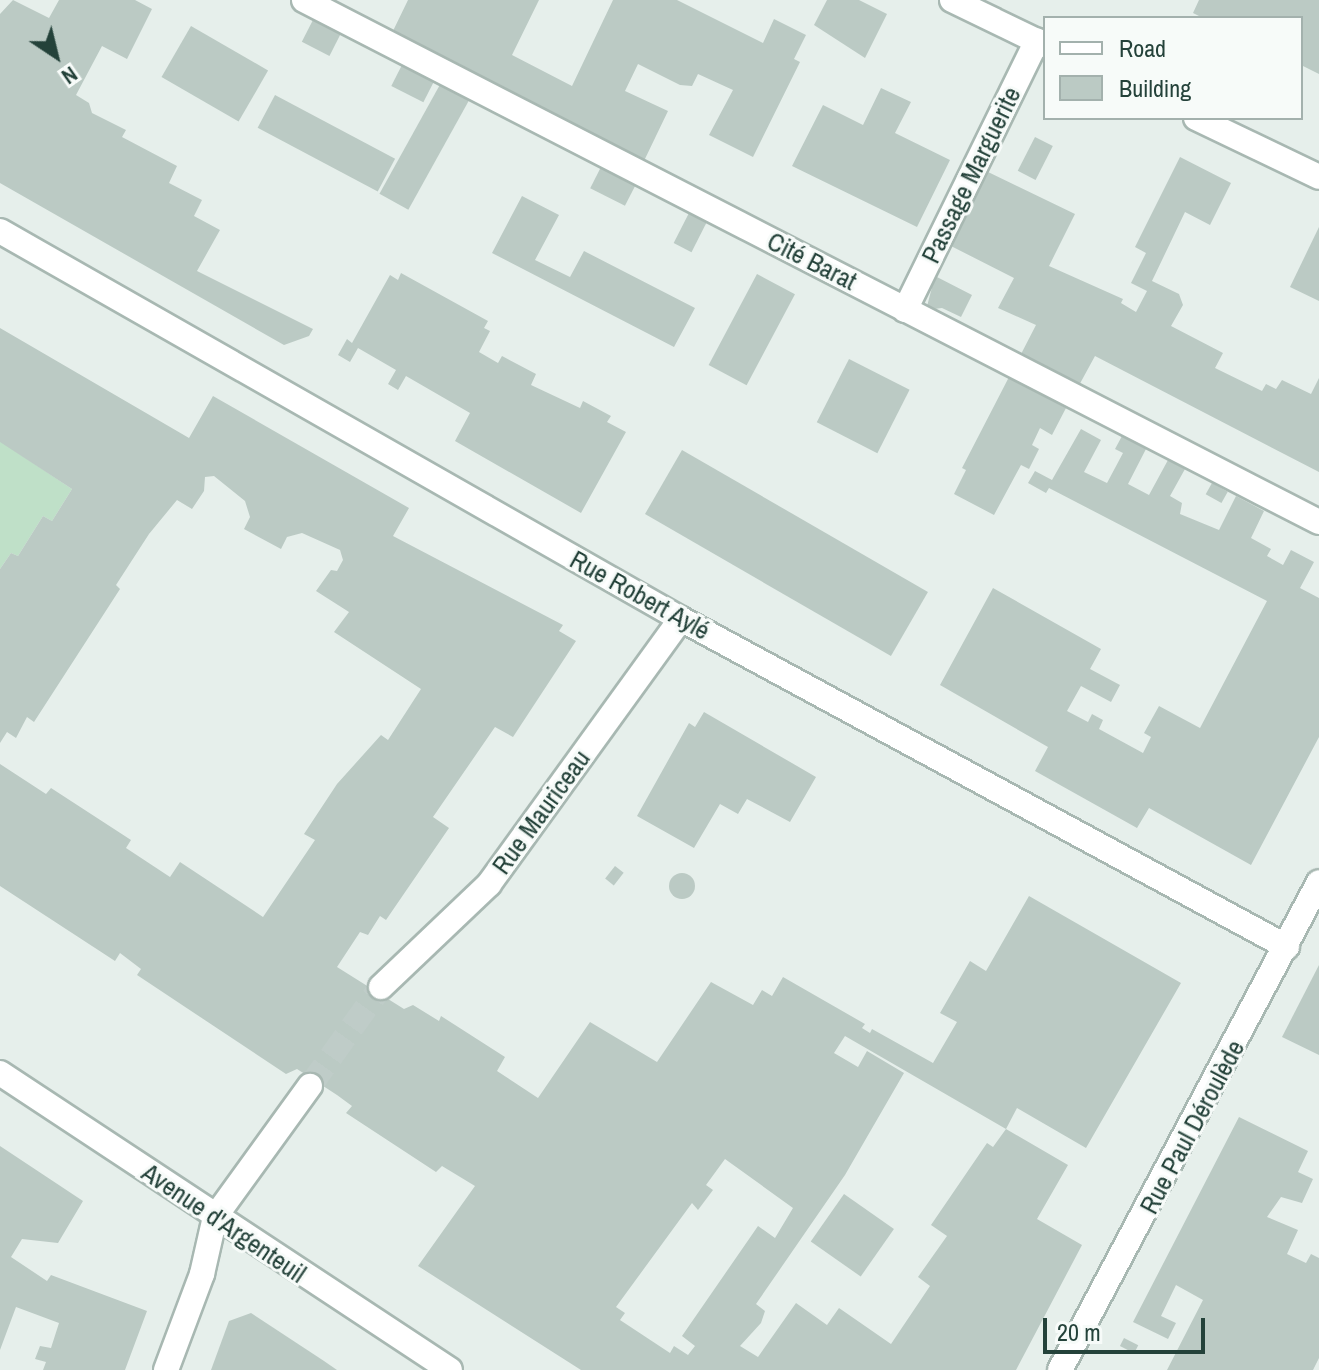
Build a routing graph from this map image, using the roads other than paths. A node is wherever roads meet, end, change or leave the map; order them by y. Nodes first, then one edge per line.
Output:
1 (304, 0) edge
2 (952, 0) edge
3 (1041, 43) edge
4 (1200, 120) edge
5 (1319, 177) edge
6 (0, 231) edge
7 (905, 310) junction
8 (1319, 522) edge
9 (681, 619) junction
10 (1319, 882) edge
11 (1287, 947) junction
12 (381, 987) tunnel mouth
13 (0, 1073) edge
14 (310, 1086) tunnel mouth
15 (215, 1217) junction
16 (166, 1370) edge
17 (450, 1370) edge
18 (1060, 1370) edge

1 - 7 street, Cité Barat
2 - 3 street
3 - 7 street, Passage Marguerite
4 - 5 street
6 - 9 street, Rue Robert Aylé
7 - 8 street, Cité Barat
9 - 11 street, Rue Robert Aylé
9 - 12 street, Rue Mauriceau
10 - 11 street, Rue Paul Déroulède
11 - 18 street, Rue Paul Déroulède
13 - 15 street, Avenue d'Argenteuil
14 - 15 street
15 - 16 street
15 - 17 street, Avenue d'Argenteuil

